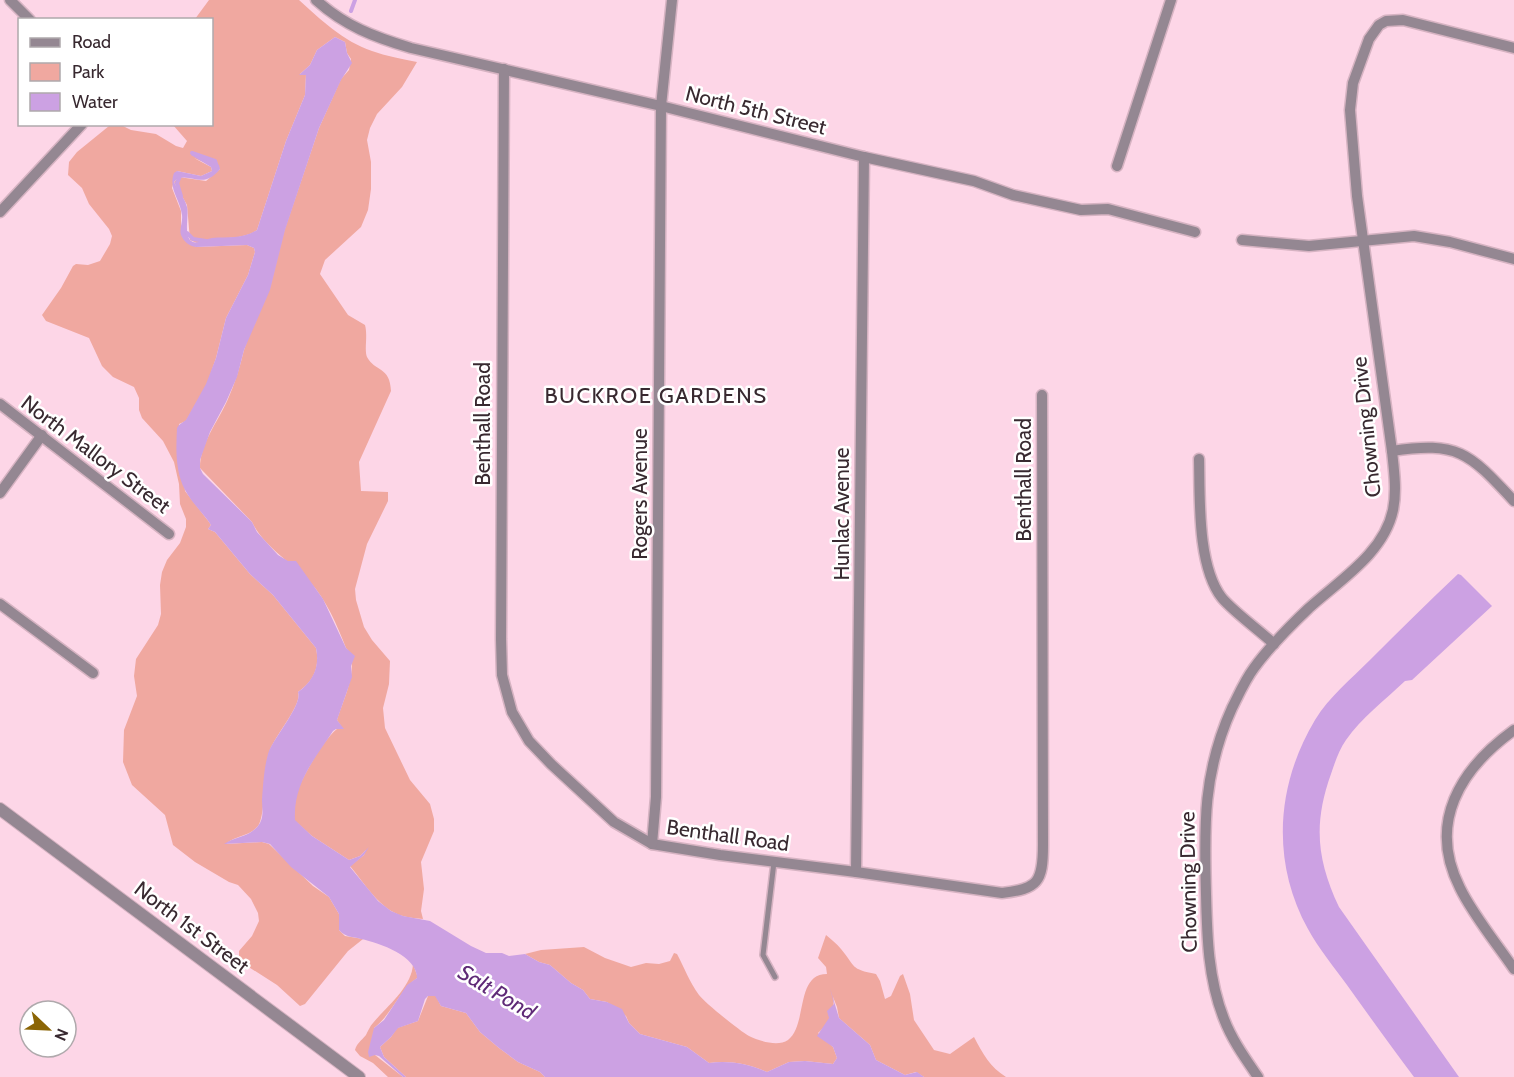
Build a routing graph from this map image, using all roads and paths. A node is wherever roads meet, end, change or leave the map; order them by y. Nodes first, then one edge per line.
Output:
1 (10, 0) edge
2 (316, 0) edge
3 (672, 0) edge
4 (1171, 0) edge
5 (28, 18) edge
6 (1514, 48) edge
7 (504, 69) junction
8 (661, 106) junction
9 (80, 126) edge
10 (864, 157) junction
11 (1117, 166) dead end
12 (0, 212) edge
13 (1195, 232) dead end
14 (1363, 239) junction
15 (1242, 240) dead end
16 (1514, 259) edge
17 (1042, 395) dead end
18 (0, 404) edge
19 (42, 435) junction
20 (1392, 451) junction
21 (1199, 459) dead end
22 (0, 493) edge
23 (1514, 501) edge
24 (169, 534) dead end
25 (0, 604) edge
26 (1274, 644) junction
27 (93, 673) dead end
28 (1514, 730) edge
29 (0, 809) edge
30 (652, 844) junction
31 (774, 862) junction
32 (856, 872) junction
33 (1514, 969) edge
34 (775, 977) dead end
35 (360, 1077) edge
36 (1258, 1077) edge

1 - 5 street
2 - 7 street, North 5th Street
3 - 8 street, Rogers Avenue
4 - 11 street
6 - 14 street, Chowning Drive
7 - 8 street, North 5th Street
7 - 30 street, Benthall Road
8 - 10 street, North 5th Street
8 - 30 street, Rogers Avenue
9 - 12 street
10 - 13 street, North 5th Street
10 - 32 street, Hunlac Avenue
14 - 15 street
14 - 16 street
14 - 20 street, Chowning Drive
17 - 32 street, Benthall Road
18 - 19 street, North Mallory Street
19 - 22 street
19 - 24 street, North Mallory Street
20 - 23 street
20 - 26 street, Chowning Drive
21 - 26 street
25 - 27 street
26 - 36 street, Chowning Drive
28 - 33 street
29 - 35 street, North 1st Street
30 - 31 street, Benthall Road
31 - 32 street, Benthall Road
31 - 34 lane

